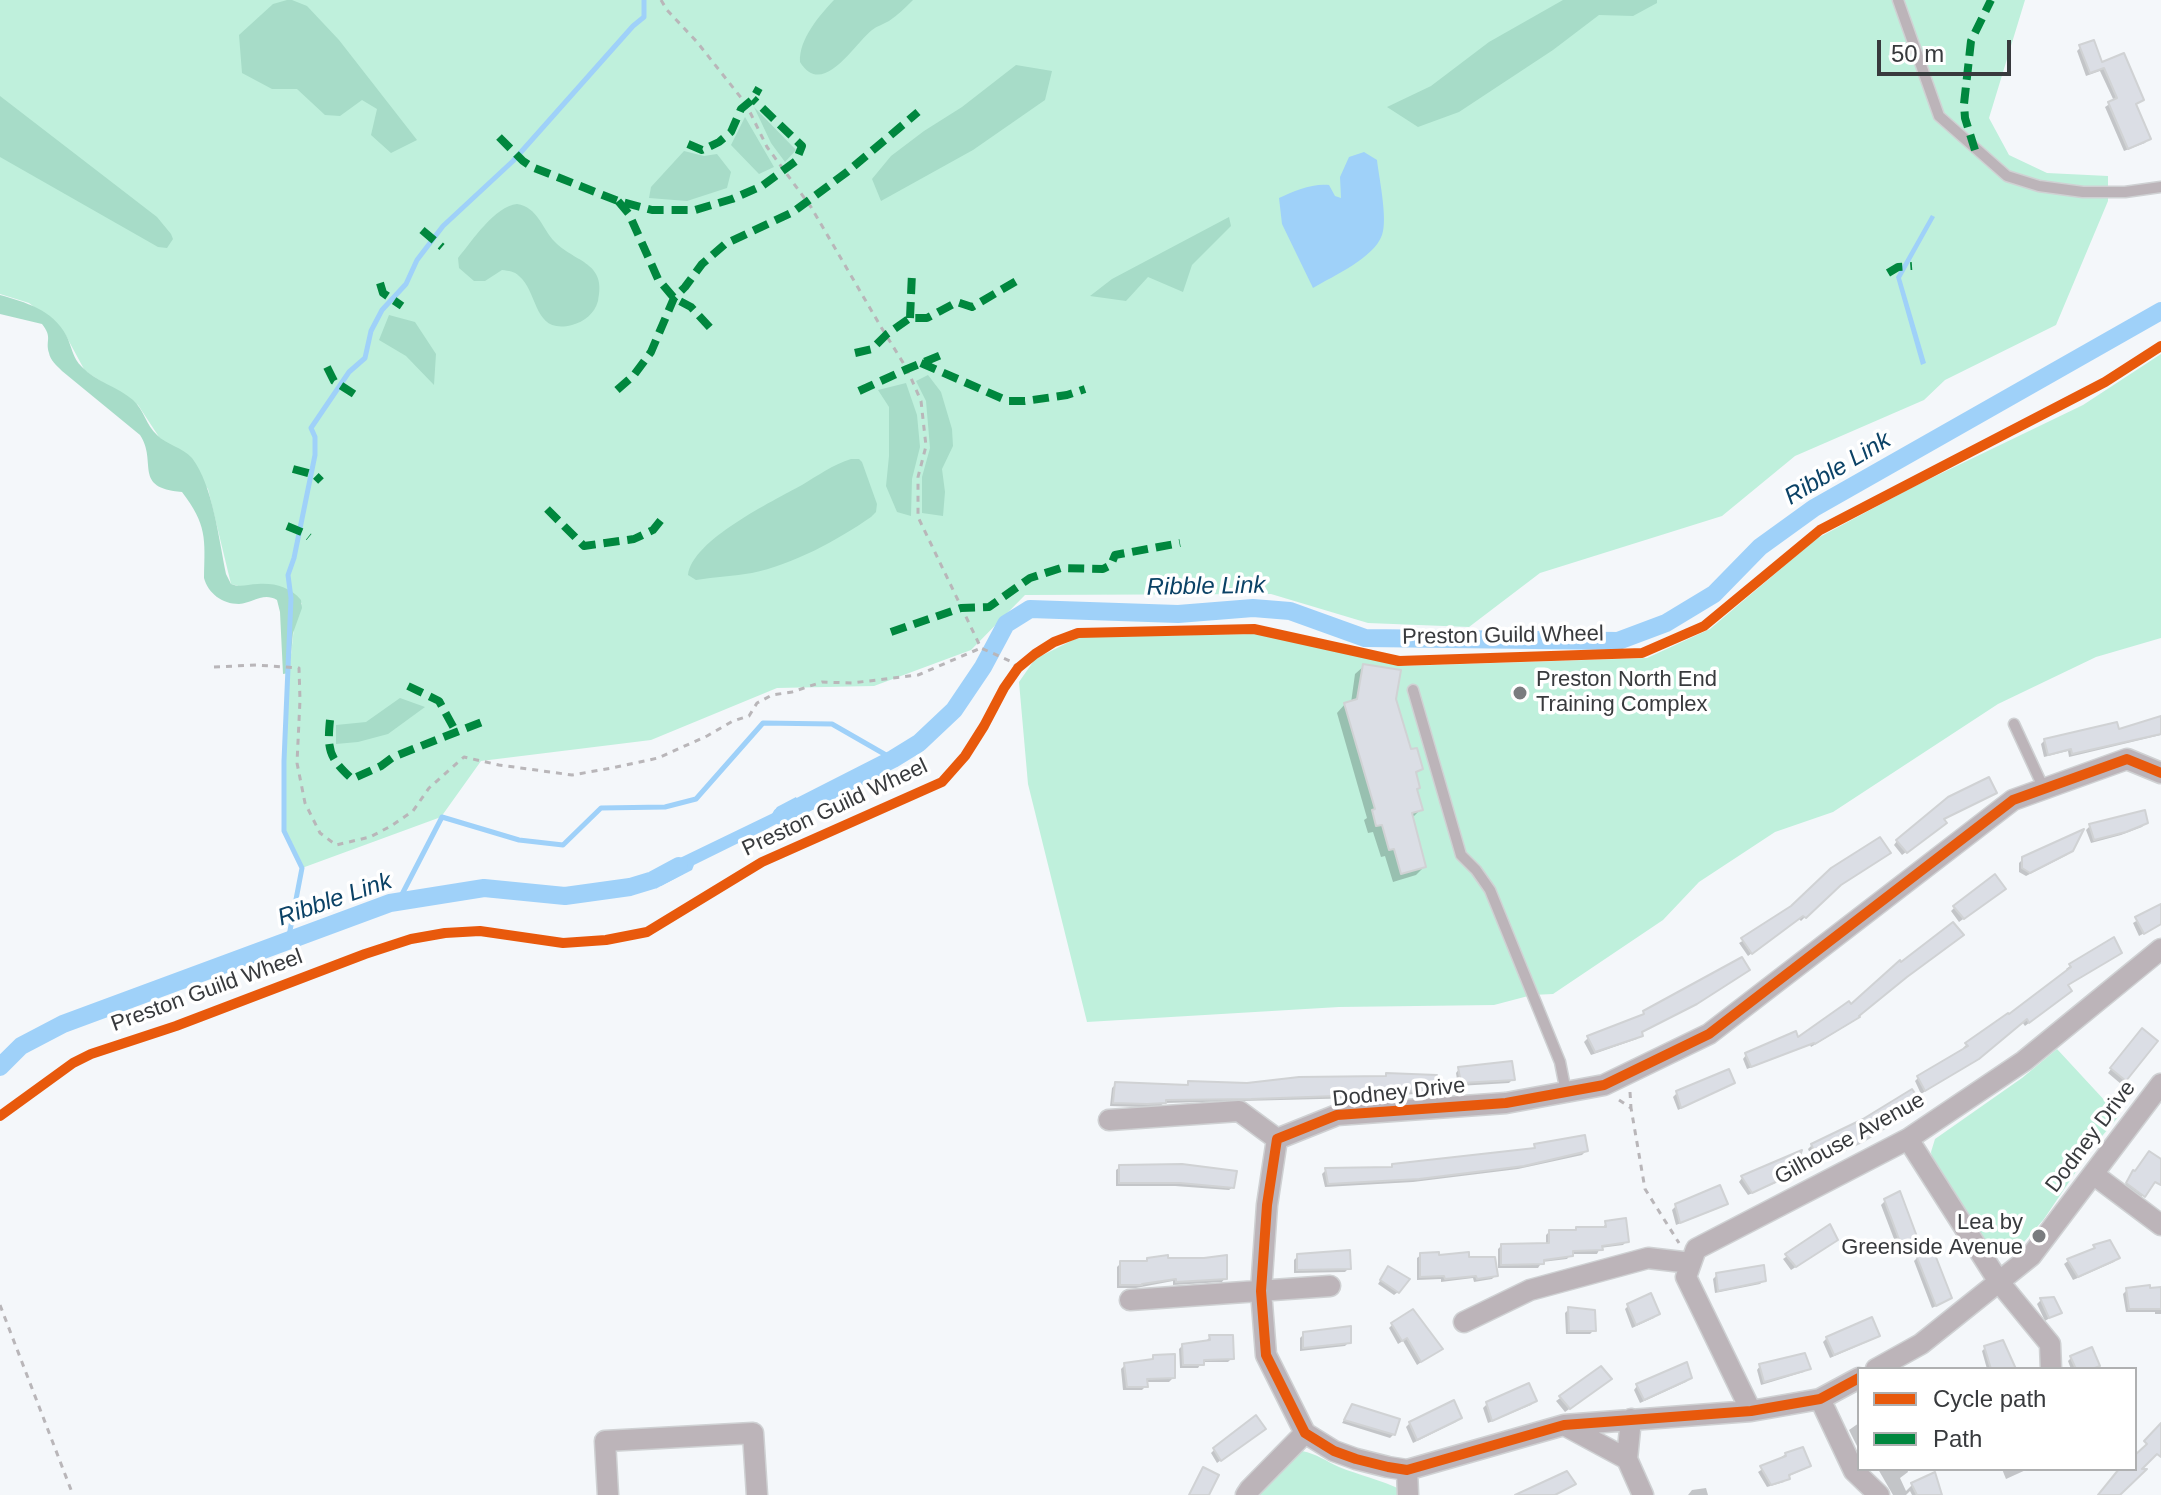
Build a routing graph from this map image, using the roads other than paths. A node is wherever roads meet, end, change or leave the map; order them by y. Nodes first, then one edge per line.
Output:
1 (1898, 0) edge
2 (2161, 187) edge
3 (1413, 690) dead end
4 (2014, 724) dead end
5 (2161, 773) edge
6 (2044, 789) junction
7 (2161, 949) edge
8 (2161, 1084) edge
9 (1566, 1092) junction
10 (1109, 1120) dead end
11 (1277, 1139) junction
12 (1908, 1139) junction
13 (2093, 1174) junction
14 (2161, 1225) edge
15 (1691, 1263) junction
16 (1999, 1282) junction
17 (1330, 1286) dead end
18 (1261, 1291) junction
19 (1130, 1300) dead end
20 (1464, 1322) dead end
21 (1880, 1367) edge
22 (2051, 1367) edge
23 (1857, 1379) edge
24 (1820, 1399) junction
25 (1751, 1411) junction
26 (1631, 1419) junction
27 (1564, 1425) junction
28 (1305, 1433) junction
29 (1627, 1459) junction
30 (1407, 1470) junction
31 (608, 1495) edge
32 (757, 1495) edge
33 (1246, 1495) edge
34 (1408, 1495) edge
35 (1643, 1495) edge
36 (1879, 1495) edge

1 - 2 lane
3 - 9 lane
4 - 6 lane
5 - 6 street, Dodney Drive
6 - 9 street, Dodney Drive
7 - 12 street, Gilhouse Avenue
8 - 13 street, Dodney Drive
9 - 11 street, Dodney Drive
10 - 11 street
11 - 18 street
12 - 15 street, Gilhouse Avenue
12 - 16 street
13 - 14 street
13 - 16 street, Dodney Drive
15 - 20 street
15 - 25 street
16 - 21 street, Dodney Drive
16 - 22 street
17 - 18 street
18 - 19 street
18 - 28 street
23 - 24 street
24 - 25 street
24 - 36 street
25 - 26 street
26 - 27 street
26 - 29 street
27 - 29 street
27 - 30 street
28 - 30 street
28 - 33 street
29 - 35 street
30 - 34 street
31 - 32 street

